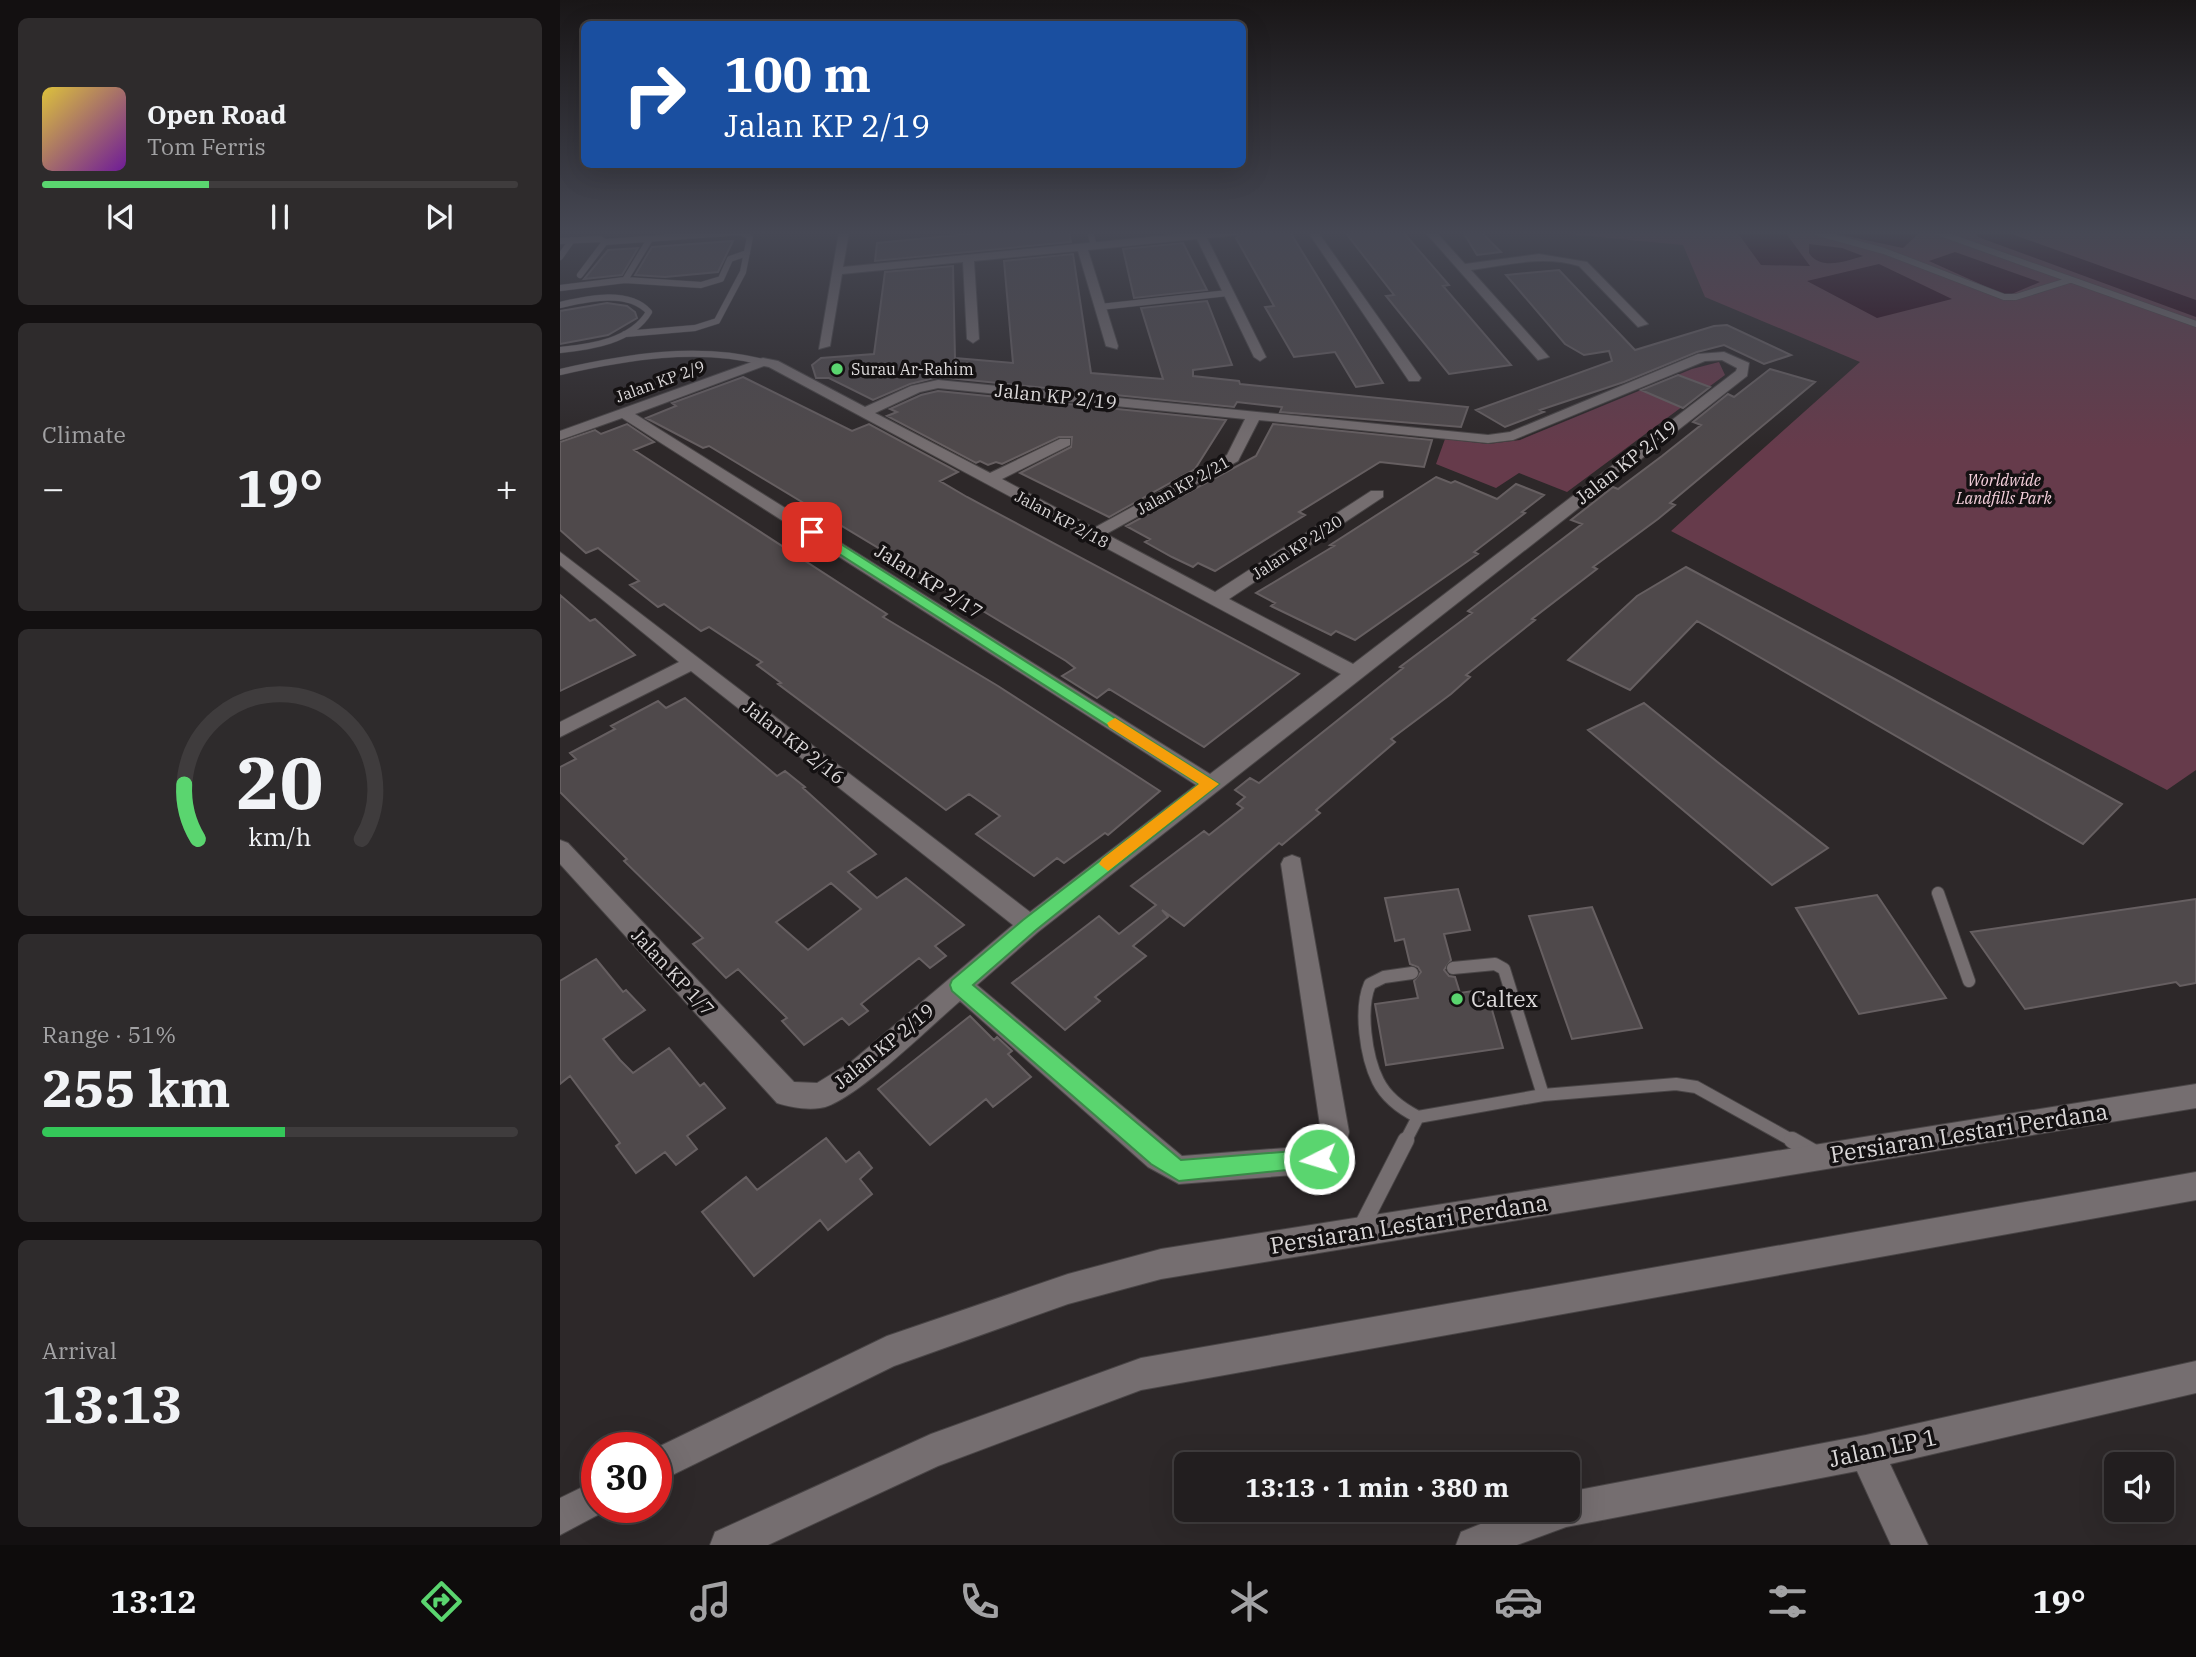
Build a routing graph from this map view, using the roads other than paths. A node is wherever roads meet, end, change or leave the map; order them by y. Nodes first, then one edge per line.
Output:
1 (642, 304) edge
2 (726, 304) edge
3 (831, 304) edge
4 (971, 304) edge
5 (1127, 304) edge
6 (1233, 304) edge
7 (1363, 304) edge
8 (1495, 304) edge
9 (1622, 304) edge
10 (2139, 304) edge
11 (1100, 307) joint
12 (1642, 324) dead end
13 (2196, 324) edge
14 (625, 334) junction
15 (973, 339) dead end
16 (824, 346) dead end
17 (1112, 346) dead end
18 (560, 350) edge
19 (1542, 356) dead end
20 (1259, 357) dead end
21 (768, 363) junction
22 (560, 372) edge
23 (1414, 378) dead end
24 (624, 413) junction
25 (863, 413) junction
26 (1254, 416) junction
27 (560, 436) edge
28 (1065, 442) dead end
29 (988, 480) junction
30 (1377, 494) dead end
31 (1093, 535) junction
32 (560, 556) edge
33 (1216, 599) junction
34 (692, 663) junction
35 (1353, 672) junction
36 (560, 730) edge
37 (1211, 784) junction
38 (560, 849) edge
39 (1292, 864) dead end
40 (1938, 893) dead end
41 (1030, 925) junction
42 (1453, 968) dead end
43 (1412, 973) dead end
44 (1969, 981) dead end
45 (959, 985) junction
46 (787, 1094) joint
47 (1543, 1095) junction
48 (2196, 1097) edge
49 (1418, 1117) junction
50 (1821, 1156) junction
51 (2196, 1186) edge
52 (1359, 1232) junction
53 (2196, 1377) edge
54 (1866, 1452) junction
55 (672, 1458) edge
56 (581, 1506) edge
57 (1580, 1507) edge
58 (560, 1517) edge
59 (1535, 1522) edge
60 (728, 1545) edge
61 (1474, 1545) edge
62 (1910, 1545) edge

1 - 14 lane
2 - 14 lane
3 - 16 street
4 - 15 street
5 - 11 lane
6 - 20 street
7 - 23 street
8 - 19 street
9 - 12 street
10 - 13 lane
11 - 17 street
14 - 18 lane
21 - 22 lane
21 - 24 street, Jalan KP 2/9
21 - 25 street, Jalan KP 2/18
24 - 27 street, Jalan KP 2/9
24 - 37 street, Jalan KP 2/17
25 - 26 street, Jalan KP 2/19
25 - 29 street, Jalan KP 2/18
26 - 31 street, Jalan KP 2/21
26 - 35 street, Jalan KP 2/19
28 - 29 street
29 - 31 street, Jalan KP 2/18
30 - 33 street, Jalan KP 2/20
31 - 33 street, Jalan KP 2/18
32 - 34 street, Jalan KP 2/16
33 - 35 street, Jalan KP 2/18
34 - 36 street
34 - 41 street, Jalan KP 2/16
35 - 37 street, Jalan KP 2/19
37 - 41 street, Jalan KP 2/19
38 - 46 street, Jalan KP 1/7
39 - 45 street
40 - 44 lane
41 - 45 street, Jalan KP 2/19
42 - 47 lane
43 - 49 lane
45 - 46 street, Jalan KP 2/19
47 - 49 lane
47 - 50 lane
48 - 50 street, Persiaran Lestari Perdana
49 - 52 lane
50 - 52 street, Persiaran Lestari Perdana
51 - 60 street
52 - 55 street, Persiaran Lestari Perdana
53 - 54 street, Jalan LP 1
54 - 57 street, Jalan LP 1
54 - 62 street
56 - 58 street
59 - 61 street, Jalan LP 1

